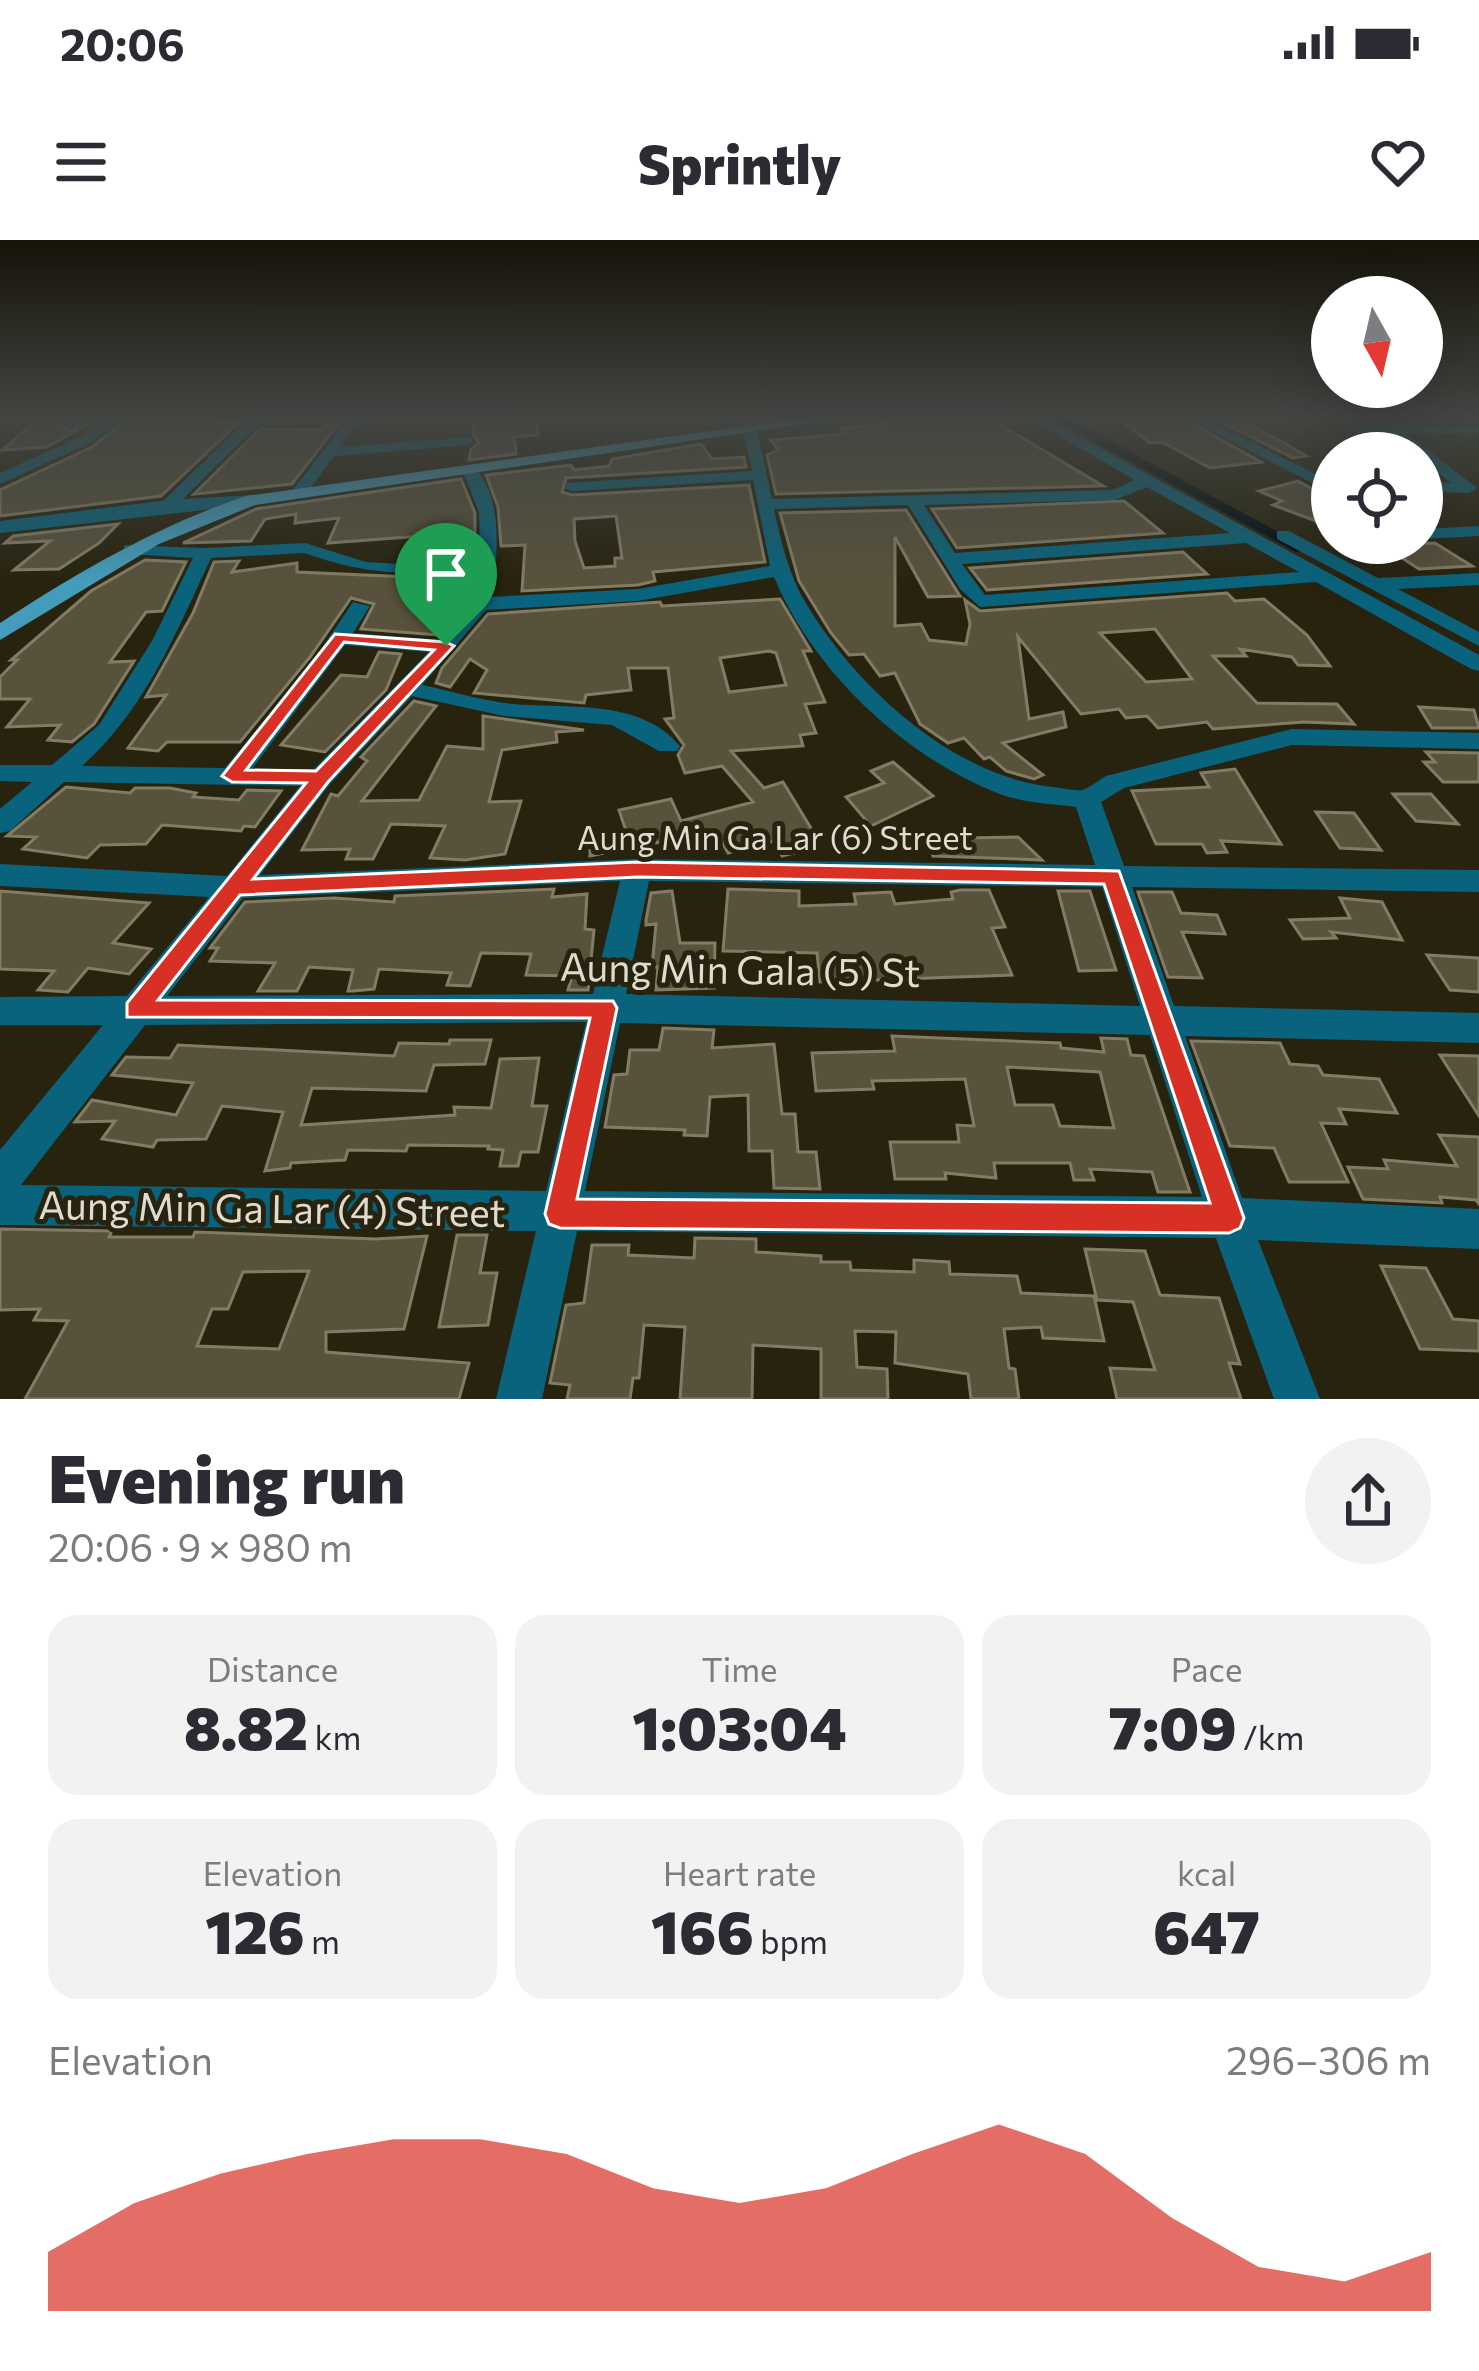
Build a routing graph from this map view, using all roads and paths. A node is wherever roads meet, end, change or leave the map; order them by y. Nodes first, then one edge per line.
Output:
1 (202, 472) edge
2 (314, 472) edge
3 (456, 472) joint
4 (762, 472) edge
5 (1131, 472) edge
6 (1164, 472) edge
7 (763, 475) junction
8 (1147, 481) junction
9 (572, 486) dead end
10 (1443, 487) edge
11 (1474, 488) edge
12 (300, 491) junction
13 (252, 500) junction
14 (913, 501) junction
15 (767, 504) junction
16 (168, 505) junction
17 (0, 527) edge
18 (1479, 531) edge
19 (1443, 533) edge
20 (1251, 537) junction
21 (1311, 540) edge
22 (1294, 541) junction
23 (130, 549) junction
24 (204, 553) junction
25 (953, 559) junction
26 (489, 560) junction
27 (780, 570) junction
28 (1318, 576) junction
29 (1479, 579) edge
30 (1375, 584) junction
31 (479, 604) junction
32 (360, 606) dead end
33 (0, 633) edge
34 (340, 638) junction
35 (1479, 640) edge
36 (446, 646) junction
37 (1479, 664) edge
38 (407, 688) junction
39 (1479, 741) edge
40 (668, 746) dead end
41 (0, 773) edge
42 (61, 773) junction
43 (232, 776) junction
44 (321, 778) junction
45 (1087, 799) junction
46 (0, 824) edge
47 (638, 870) junction
48 (0, 875) edge
49 (1112, 876) junction
50 (1479, 881) edge
51 (234, 887) junction
52 (604, 1008) junction
53 (136, 1010) junction
54 (0, 1011) edge
55 (1162, 1021) junction
56 (1479, 1028) edge
57 (0, 1181) edge
58 (0, 1205) edge
59 (560, 1214) junction
60 (1229, 1218) junction
61 (1479, 1229) edge
62 (520, 1399) edge
63 (1297, 1399) edge

1 - 16 street
2 - 12 street
3 - 12 main road
3 - 26 street
4 - 7 street
5 - 8 street
6 - 22 street
7 - 9 street
7 - 15 street
8 - 14 street
8 - 20 street
10 - 11 street
12 - 13 main road
13 - 16 street
13 - 23 main road
14 - 15 street
14 - 25 street
15 - 27 street
16 - 17 street
18 - 19 street
20 - 25 street
20 - 28 street
21 - 22 street
22 - 30 street
23 - 24 street
23 - 33 main road
24 - 26 street
24 - 42 street
25 - 28 street
26 - 31 street
27 - 31 street
27 - 45 street
28 - 37 street
29 - 30 street
30 - 35 street
31 - 36 street
32 - 34 street
34 - 36 street
34 - 43 street
36 - 38 street
38 - 40 street
38 - 44 street
39 - 45 street
41 - 42 street
42 - 43 street
42 - 46 street
43 - 44 street
44 - 51 street
45 - 49 street
47 - 49 street, Aung Min Ga Lar (6) Street
47 - 51 street, Aung Min Ga Lar (6) Street
47 - 52 street
48 - 51 street, Aung Min Ga Lar (6) Street
49 - 50 street, Aung Min Ga Lar (6) Street
49 - 55 street
51 - 53 street
52 - 53 street, Aung Min Gala (5) St
52 - 55 street, Aung Min Gala (5) St
52 - 59 street
53 - 54 street, Aung Min Gala (5) St
53 - 57 street
55 - 56 street, Aung Min Gala (5) St
55 - 60 street
58 - 59 street, Aung Min Ga Lar (4) Street
59 - 60 street, Aung Min Ga Lar (4) Street
59 - 62 street
60 - 61 street, Aung Min Ga Lar (4) Street
60 - 63 street

